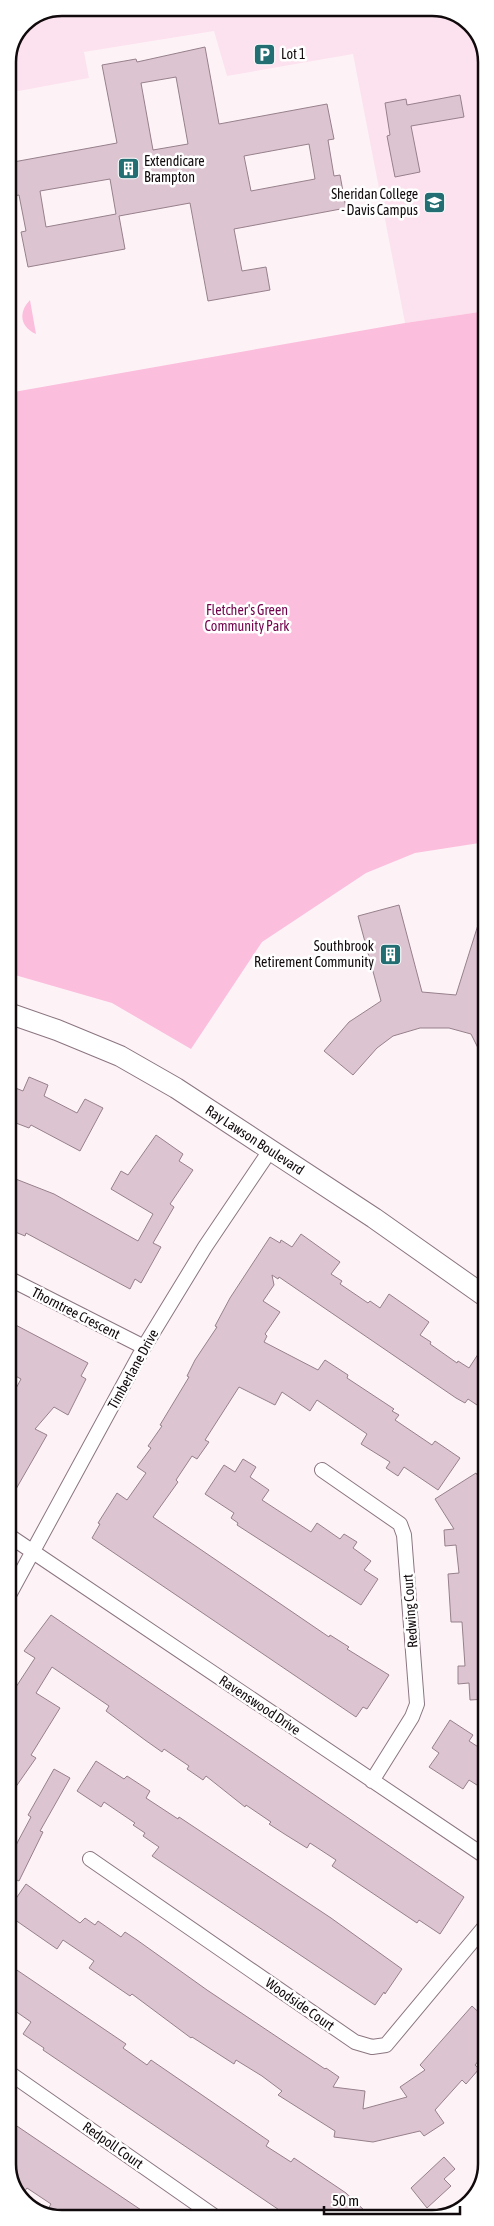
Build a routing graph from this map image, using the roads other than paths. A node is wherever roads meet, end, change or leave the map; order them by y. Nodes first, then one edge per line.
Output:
1 (16, 1016) edge
2 (271, 1149) junction
3 (16, 1282) edge
4 (478, 1291) edge
5 (144, 1348) junction
6 (322, 1470) dead end
7 (16, 1540) edge
8 (34, 1551) junction
9 (16, 1583) edge
10 (372, 1781) junction
11 (478, 1851) edge
12 (90, 1860) dead end
13 (478, 1935) edge
14 (16, 2078) edge
15 (206, 2210) edge

1 - 2 street, Ray Lawson Boulevard
2 - 4 street, Ray Lawson Boulevard
2 - 5 street, Timberlane Drive
3 - 5 street, Thorntree Crescent
5 - 8 street, Timberlane Drive
6 - 10 street, Redwing Court
7 - 8 street
8 - 9 street, Timberlane Drive
8 - 10 street, Ravenswood Drive
10 - 11 street, Ravenswood Drive
12 - 13 street, Woodside Court
14 - 15 street, Redpoll Court

